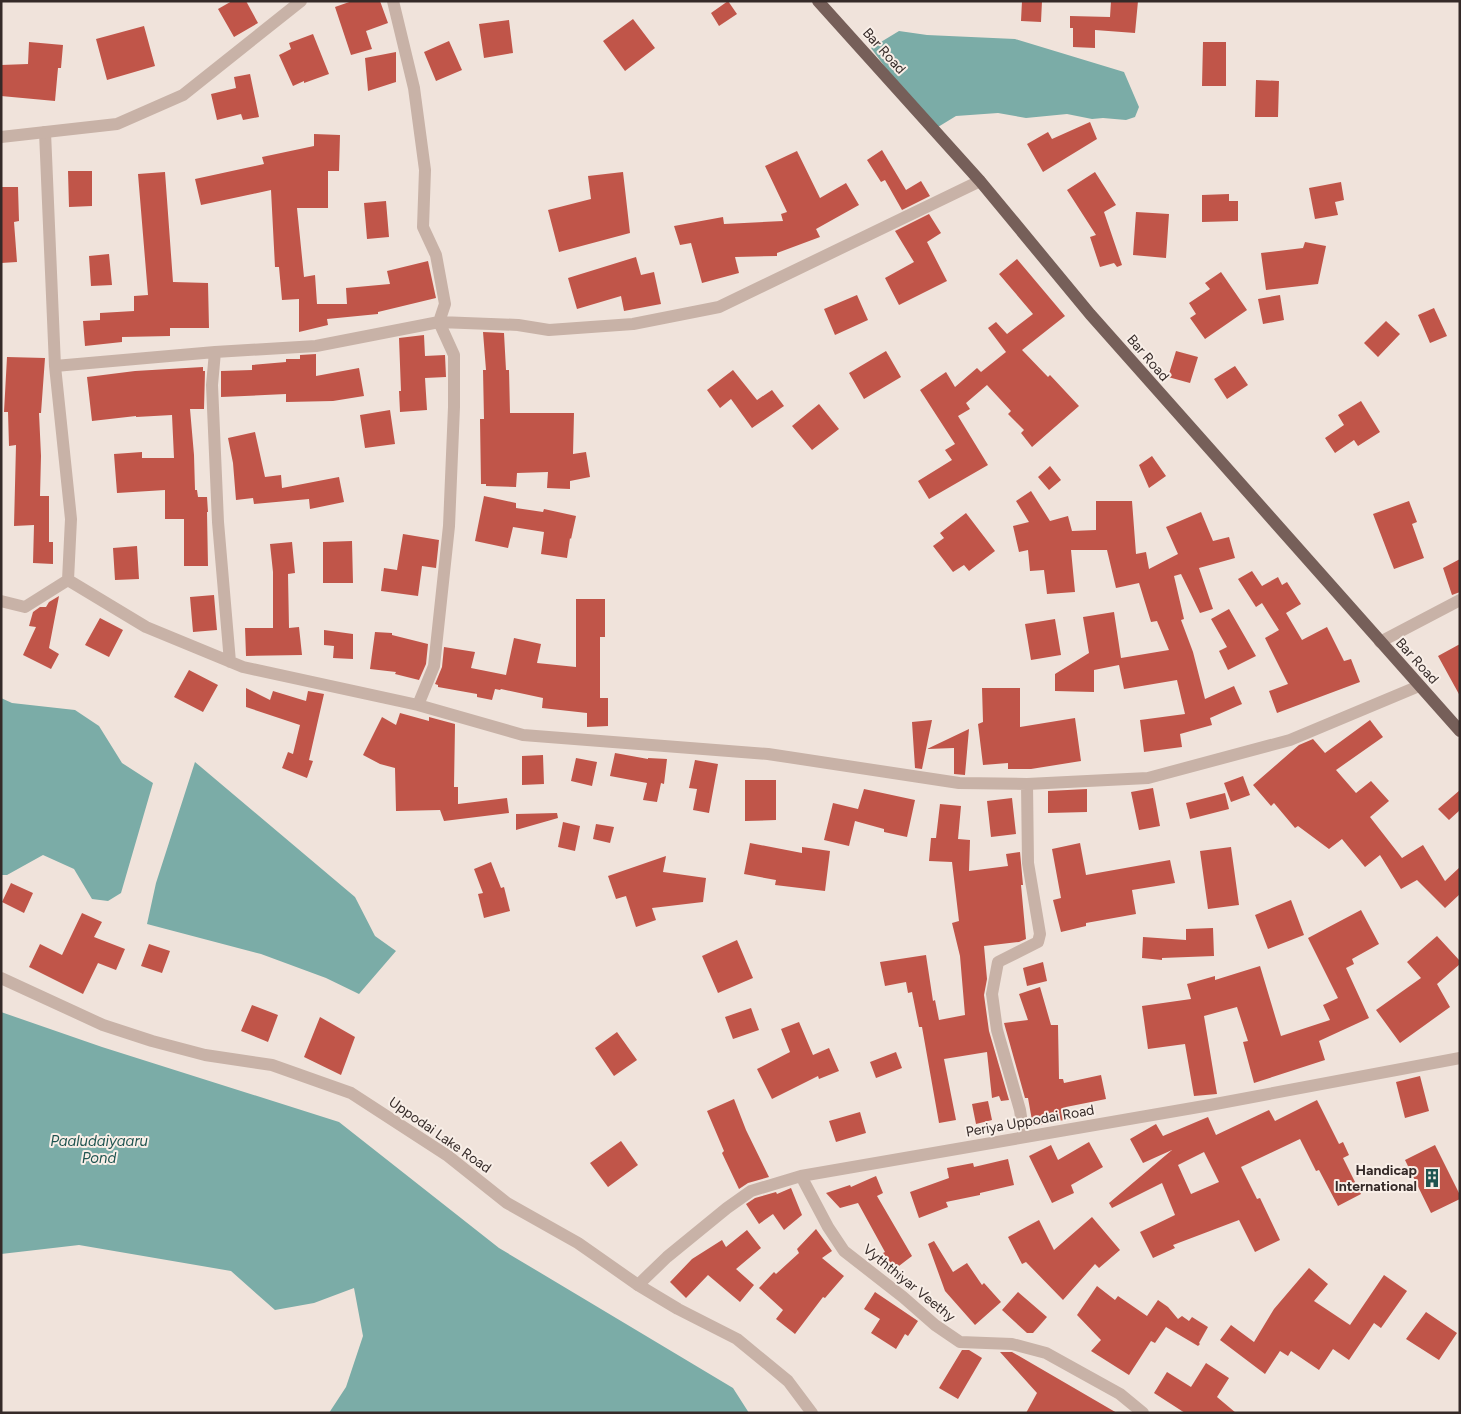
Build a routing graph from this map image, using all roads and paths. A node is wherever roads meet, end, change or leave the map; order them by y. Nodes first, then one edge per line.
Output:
1 (301, 1) edge
2 (392, 1) edge
3 (818, 1) edge
4 (45, 132) junction
5 (1, 137) edge
6 (980, 181) junction
7 (439, 322) junction
8 (215, 352) junction
9 (56, 366) junction
10 (68, 580) junction
11 (1460, 600) edge
12 (1, 601) edge
13 (1380, 642) junction
14 (230, 662) junction
15 (1419, 686) junction
16 (418, 705) junction
17 (1460, 731) edge
18 (1027, 784) junction
19 (1, 978) edge
20 (1460, 1058) edge
21 (1024, 1137) junction
22 (801, 1176) junction
23 (638, 1286) junction
24 (812, 1413) edge
25 (1143, 1413) edge

1 - 4 street
2 - 7 street
3 - 6 main road, Bar Road
4 - 5 street
4 - 9 street
6 - 7 street
6 - 13 main road, Bar Road
7 - 8 street
7 - 16 street
8 - 9 street
8 - 14 street
9 - 10 street
10 - 12 street
10 - 14 street
11 - 13 street
13 - 15 main road, Bar Road
14 - 16 street
15 - 17 main road, Bar Road
15 - 18 street
16 - 18 street
18 - 21 street
19 - 23 street, Uppodai Lake Road
20 - 21 street, Periya Uppodai Road
21 - 22 street, Periya Uppodai Road
22 - 23 street, Periya Uppodai Road
22 - 25 street, Vyththiyar Veethy
23 - 24 street, Uppodai Lake Road

